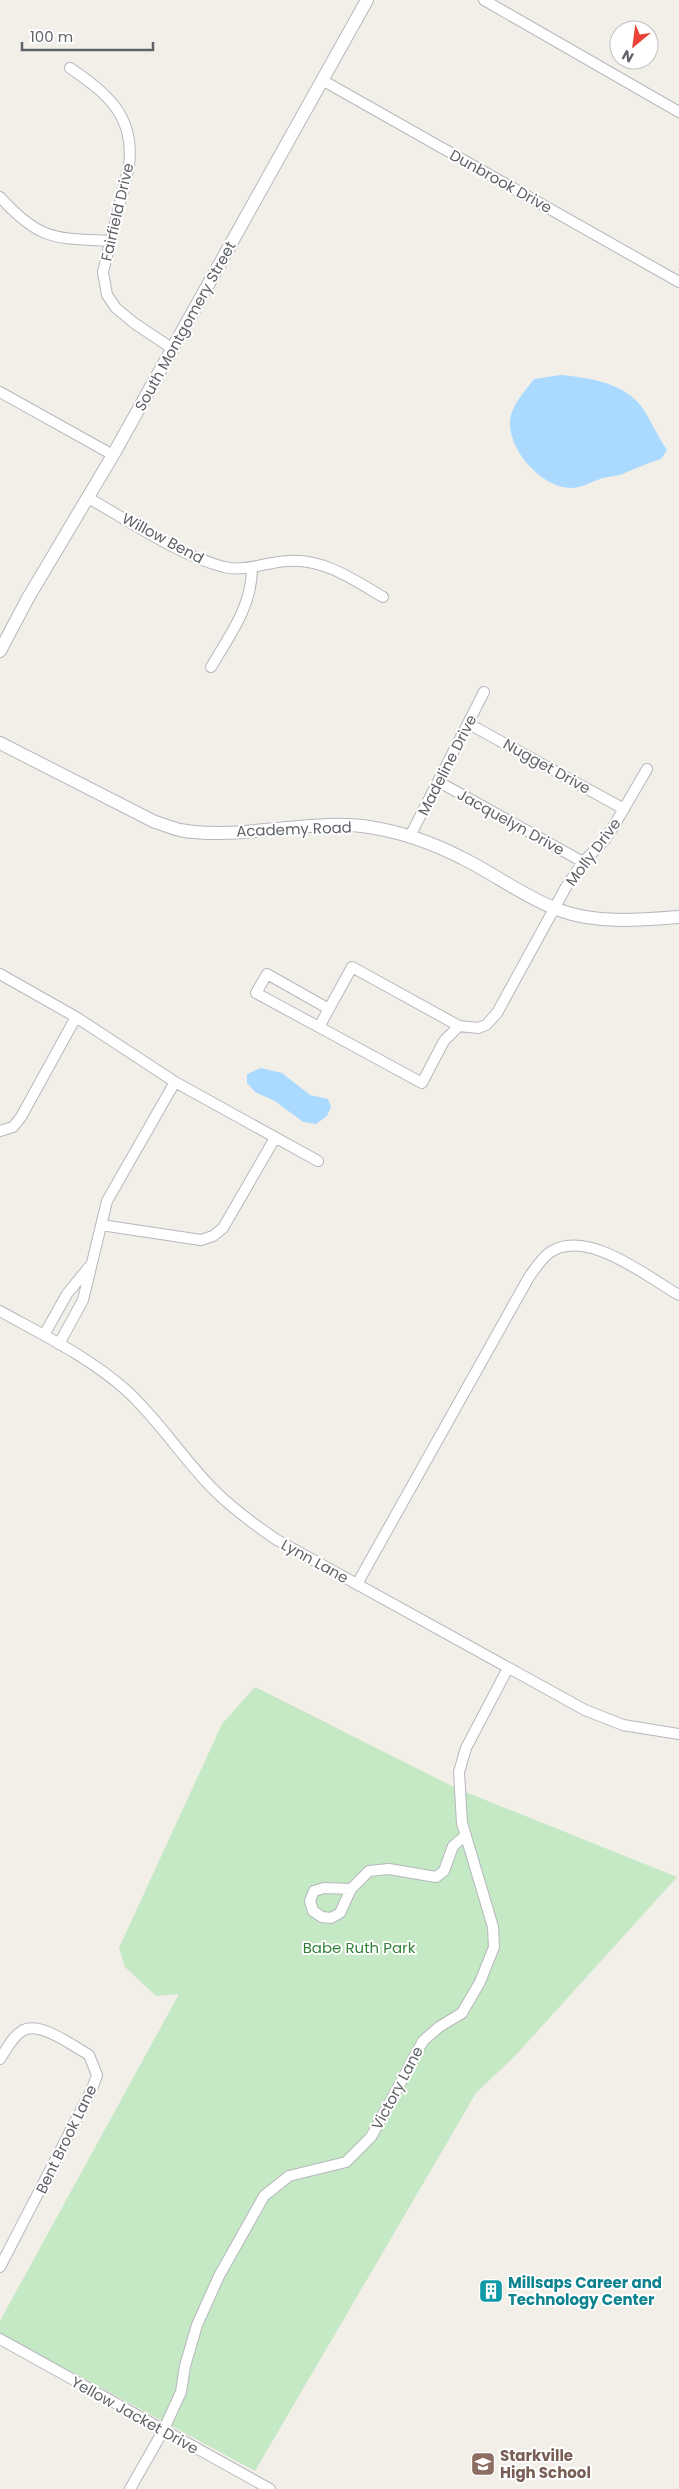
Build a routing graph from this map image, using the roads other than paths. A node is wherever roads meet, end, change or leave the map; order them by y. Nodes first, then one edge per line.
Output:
1 (367, 0) edge
2 (484, 0) edge
3 (70, 68) dead end
4 (322, 80) junction
5 (679, 112) edge
6 (0, 197) edge
7 (110, 241) junction
8 (679, 282) edge
9 (173, 349) junction
10 (0, 392) edge
11 (113, 455) junction
12 (88, 498) junction
13 (252, 568) junction
14 (383, 597) dead end
15 (0, 651) edge
16 (211, 667) dead end
17 (484, 692) dead end
18 (469, 724) junction
19 (0, 744) edge
20 (647, 769) dead end
21 (439, 782) junction
22 (624, 809) junction
23 (410, 836) junction
24 (583, 862) junction
25 (554, 908) junction
26 (679, 917) edge
27 (0, 974) edge
28 (329, 1009) junction
29 (76, 1017) junction
30 (459, 1026) junction
31 (319, 1027) junction
32 (175, 1082) junction
33 (0, 1131) edge
34 (275, 1138) junction
35 (318, 1161) dead end
36 (101, 1225) junction
37 (89, 1266) junction
38 (679, 1295) edge
39 (0, 1311) edge
40 (44, 1335) junction
41 (59, 1344) junction
42 (357, 1584) junction
43 (508, 1668) junction
44 (679, 1734) edge
45 (466, 1835) junction
46 (351, 1889) dead end
47 (0, 2059) edge
48 (0, 2267) edge
49 (0, 2339) edge
50 (163, 2431) junction
51 (130, 2489) edge
52 (270, 2489) edge

1 - 4 street, South Montgomery Street
2 - 5 street
3 - 7 street, Fairfield Drive
4 - 8 street, Dunbrook Drive
4 - 9 street, South Montgomery Street
6 - 7 street
7 - 9 street, Fairfield Drive
9 - 11 street, South Montgomery Street
10 - 11 street
11 - 12 street, South Montgomery Street
12 - 13 street, Willow Bend
12 - 15 street, South Montgomery Street
13 - 14 street, Willow Bend
13 - 16 street
17 - 18 street, Madeline Drive
18 - 21 street, Madeline Drive
18 - 22 street, Nugget Drive
19 - 23 street, Academy Road
20 - 22 street, Molly Drive
21 - 23 street, Madeline Drive
21 - 24 street, Jacquelyn Drive
22 - 24 street, Molly Drive
23 - 25 street, Academy Road
24 - 25 street, Molly Drive
25 - 26 street, Academy Road
25 - 30 street, Molly Drive
27 - 29 street
28 - 30 street
28 - 31 street
28 - 31 street
29 - 32 street
29 - 33 street
30 - 31 street
32 - 34 street
32 - 36 street
34 - 35 street
34 - 36 street
36 - 37 street
37 - 40 street
37 - 41 street
38 - 42 street
39 - 40 street, Lynn Lane
40 - 41 street, Lynn Lane
41 - 42 street, Lynn Lane
42 - 43 street, Lynn Lane
43 - 44 street, Lynn Lane
43 - 45 street, Victory Lane
45 - 46 street
45 - 50 street, Victory Lane
47 - 48 street, Bent Brook Lane
49 - 50 street, Yellow Jacket Drive
50 - 51 street, Victory Lane
50 - 52 street, Yellow Jacket Drive

